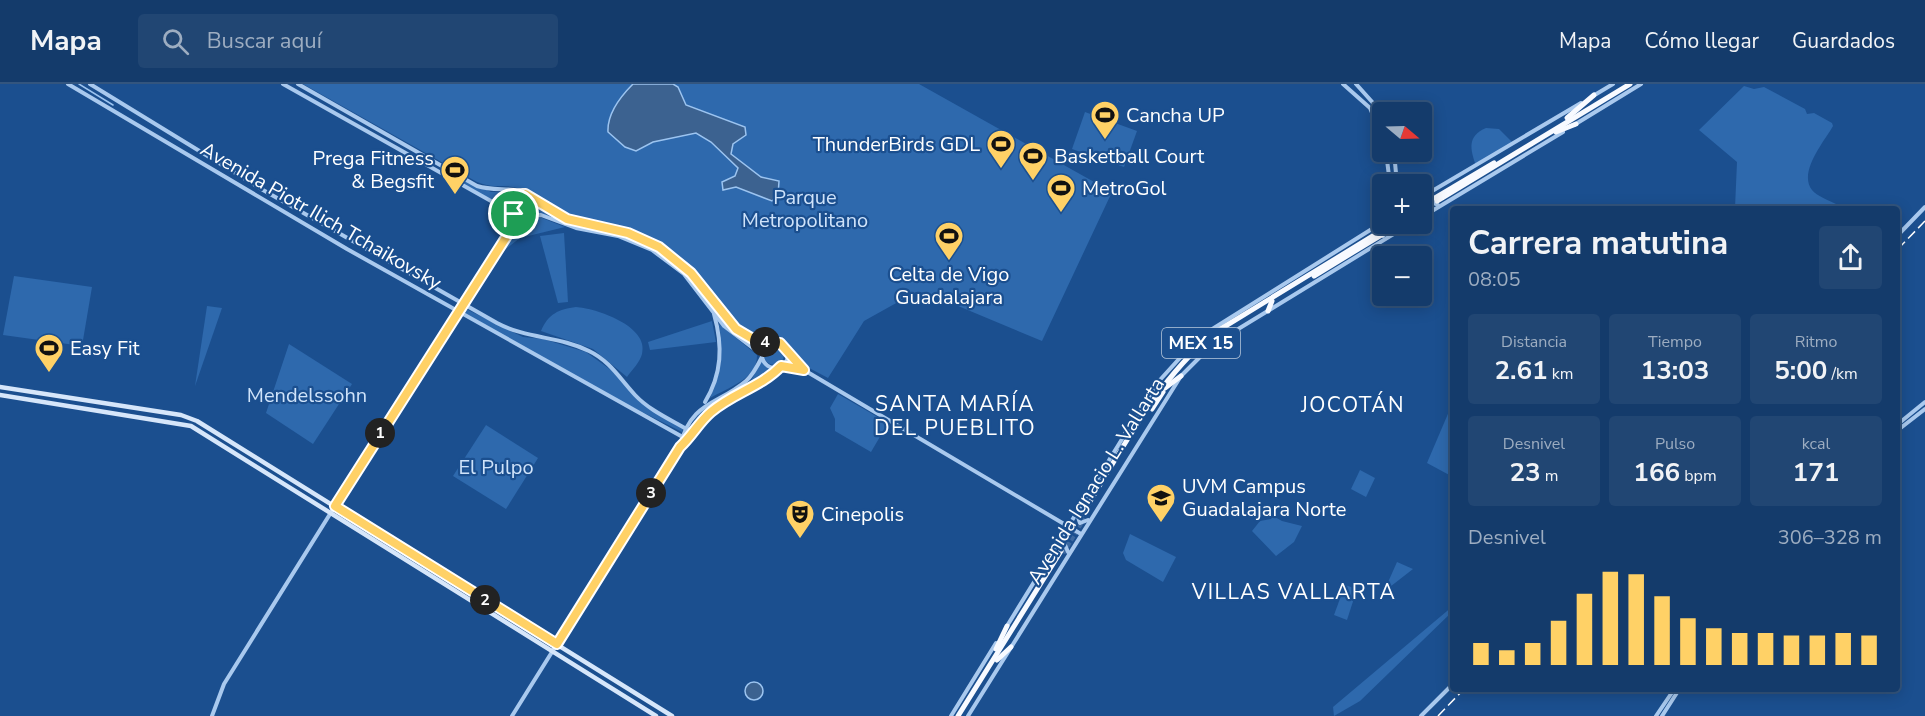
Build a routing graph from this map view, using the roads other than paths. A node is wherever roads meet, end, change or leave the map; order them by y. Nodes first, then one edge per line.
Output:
1 (68, 84) edge
2 (90, 84) edge
3 (283, 84) edge
4 (298, 84) edge
5 (1343, 84) edge
6 (1356, 84) edge
7 (1613, 84) edge
8 (1623, 84) edge
9 (1630, 84) edge
10 (1641, 84) edge
11 (1594, 95) junction
12 (1372, 102) edge
13 (1372, 111) edge
14 (1567, 118) junction
15 (1576, 124) junction
16 (1535, 141) junction
17 (1432, 192) tunnel mouth
18 (525, 194) junction
19 (533, 200) junction
20 (1438, 202) junction
21 (1432, 203) tunnel mouth
22 (1925, 207) edge
23 (1432, 208) tunnel mouth
24 (514, 214) junction
25 (528, 216) junction
26 (519, 217) junction
27 (1900, 232) edge
28 (1377, 234) edge
29 (1378, 234) tunnel mouth
30 (1380, 234) tunnel mouth
31 (1393, 234) tunnel mouth
32 (1377, 243) junction
33 (677, 264) junction
34 (1258, 299) junction
35 (1271, 300) junction
36 (461, 303) junction
37 (457, 311) junction
38 (1268, 311) junction
39 (714, 314) junction
40 (1210, 330) junction
41 (772, 342) junction
42 (1200, 344) junction
43 (787, 352) junction
44 (762, 356) junction
45 (780, 366) junction
46 (804, 370) junction
47 (1181, 376) junction
48 (0, 387) edge
49 (1165, 388) junction
50 (0, 395) edge
51 (1155, 397) junction
52 (1925, 402) edge
53 (704, 406) junction
54 (1925, 409) edge
55 (1900, 424) edge
56 (687, 429) junction
57 (1126, 432) junction
58 (693, 433) junction
59 (682, 437) junction
60 (688, 440) junction
61 (680, 447) junction
62 (335, 506) junction
63 (330, 513) junction
64 (1083, 516) junction
65 (1068, 526) junction
66 (1081, 534) junction
67 (1061, 552) junction
68 (1006, 626) junction
69 (557, 644) junction
70 (1011, 647) junction
71 (553, 652) junction
72 (997, 660) junction
73 (983, 674) junction
74 (1450, 687) edge
75 (1672, 692) edge
76 (1677, 692) edge
77 (212, 716) edge
78 (512, 716) edge
79 (656, 716) edge
80 (672, 716) edge
81 (951, 716) edge
82 (960, 716) edge
83 (968, 716) edge
84 (1421, 716) edge
85 (1656, 716) edge
86 (1662, 716) edge

1 - 37 street, Avenida Piotr Ilich Tchaikovsky
2 - 36 street, Avenida Piotr Ilich Tchaikovsky
3 - 24 street
4 - 18 street
5 - 13 street
6 - 12 street
7 - 11 street
8 - 14 highway
9 - 16 highway
10 - 15 street
11 - 14 highway
11 - 17 street
14 - 20 highway
15 - 16 highway
15 - 20 street
16 - 20 highway
18 - 19 street
18 - 24 street
19 - 25 street
19 - 33 street
20 - 21 street
20 - 23 street
22 - 27 street
24 - 26 street
25 - 26 street
25 - 33 street
26 - 36 street
28 - 34 street, Avenida Ignacio L. Vallarta
29 - 35 highway, Avenida Ignacio L. Vallarta / MEX 15
30 - 32 street
31 - 32 street, Avenida Ignacio L. Vallarta
32 - 38 street, Avenida Ignacio L. Vallarta
33 - 39 street
33 - 41 street
34 - 35 highway
34 - 40 street, Avenida Ignacio L. Vallarta
35 - 38 highway
35 - 42 highway, Avenida Ignacio L. Vallarta / MEX 15
35 - 49 highway, Avenida Ignacio L. Vallarta / MEX 15
36 - 37 street
36 - 56 street, Avenida Piotr Ilich Tchaikovsky
37 - 59 street, Avenida Piotr Ilich Tchaikovsky
37 - 62 street
38 - 47 street, Avenida Ignacio L. Vallarta
39 - 44 street
39 - 53 street
40 - 42 highway
40 - 57 street, Avenida Ignacio L. Vallarta
41 - 43 street
41 - 44 street
42 - 51 highway, Avenida Ignacio L. Vallarta / MEX 15
43 - 45 street
43 - 46 street
44 - 45 street
44 - 53 street
45 - 46 street
45 - 58 street
46 - 65 street
47 - 49 highway
47 - 64 street, Avenida Ignacio L. Vallarta
48 - 62 main road
49 - 64 highway, Avenida Ignacio L. Vallarta / MEX 15
50 - 63 main road
51 - 57 highway
51 - 64 highway, Avenida Ignacio L. Vallarta / MEX 15
52 - 55 street
53 - 56 street
54 - 55 street
56 - 58 street, Avenida Piotr Ilich Tchaikovsky
56 - 59 street
57 - 64 street, Avenida Ignacio L. Vallarta
58 - 60 street
59 - 60 street, Avenida Piotr Ilich Tchaikovsky
59 - 61 street
60 - 61 street
61 - 69 street
62 - 63 street
62 - 69 main road
63 - 71 main road
63 - 77 street
64 - 65 street, Avenida Ignacio L. Vallarta
64 - 66 street, Avenida Ignacio L. Vallarta
65 - 66 street
65 - 67 street, Avenida Ignacio L. Vallarta
66 - 67 street, Avenida Ignacio L. Vallarta
67 - 68 street, Avenida Ignacio L. Vallarta
67 - 70 street, Avenida Ignacio L. Vallarta
67 - 72 highway, Avenida Ignacio L. Vallarta
67 - 73 highway, Avenida Ignacio L. Vallarta
68 - 73 highway
68 - 81 street, Avenida Ignacio L. Vallarta
69 - 71 street
69 - 80 main road
70 - 72 highway
70 - 83 street, Avenida Ignacio L. Vallarta
71 - 78 street
71 - 79 main road
72 - 82 highway, Avenida Ignacio L. Vallarta
73 - 82 highway, Avenida Ignacio L. Vallarta
74 - 84 street
75 - 85 street
76 - 86 street

